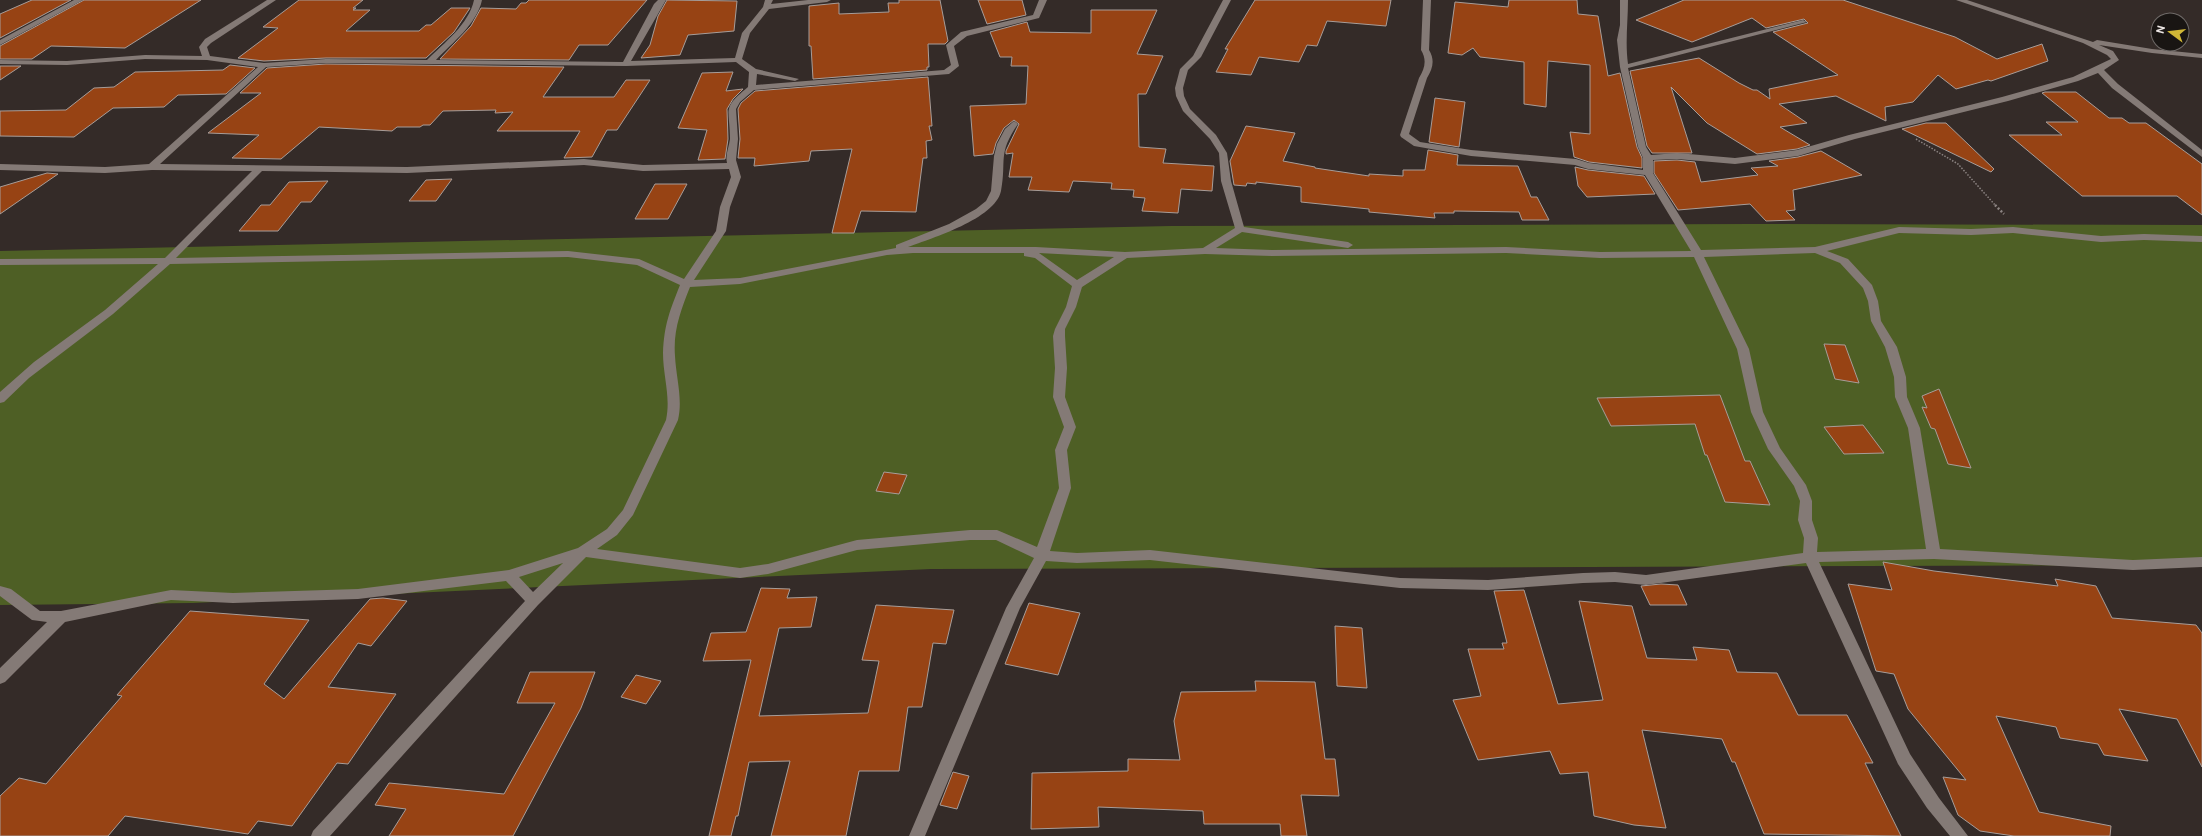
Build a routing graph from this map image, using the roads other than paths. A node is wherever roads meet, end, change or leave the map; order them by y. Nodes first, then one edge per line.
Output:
1 (79, 0) edge
2 (272, 0) edge
3 (478, 0) edge
4 (662, 0) edge
5 (827, 0) edge
6 (1043, 0) edge
7 (1227, 0) edge
8 (1427, 0) edge
9 (1624, 0) edge
10 (1960, 0) edge
11 (768, 4) edge
12 (1802, 22) dead end
13 (2086, 41) junction
14 (0, 43) edge
15 (2202, 56) edge
16 (207, 58) junction
17 (738, 60) junction
18 (0, 62) edge
19 (428, 63) junction
20 (264, 64) junction
21 (626, 64) junction
22 (1624, 66) junction
23 (753, 71) junction
24 (2100, 71) junction
25 (808, 82) junction
26 (752, 88) junction
27 (1014, 124) dead end
28 (2202, 154) edge
29 (1648, 158) junction
30 (732, 166) junction
31 (0, 167) edge
32 (152, 167) junction
33 (260, 168) junction
34 (1648, 173) junction
35 (1240, 229) junction
36 (2202, 239) edge
37 (1841, 246) junction
38 (1380, 250) junction
39 (1815, 250) junction
40 (1011, 251) junction
41 (1205, 251) junction
42 (887, 252) junction
43 (1697, 253) junction
44 (1126, 255) junction
45 (167, 260) junction
46 (1844, 261) junction
47 (0, 262) edge
48 (686, 284) junction
49 (1077, 285) junction
50 (0, 399) edge
51 (583, 552) junction
52 (1934, 554) junction
53 (1042, 556) junction
54 (1810, 557) junction
55 (2200, 564) edge
56 (509, 575) junction
57 (0, 591) edge
58 (533, 601) junction
59 (61, 617) junction
60 (0, 678) edge
61 (319, 836) edge
62 (917, 836) edge
63 (1960, 836) edge

1 - 14 street
2 - 16 street
3 - 19 street
4 - 21 street
5 - 11 street
6 - 25 street
7 - 35 street
8 - 34 street
9 - 22 street
10 - 13 street
11 - 17 street
12 - 22 street
13 - 15 street
13 - 24 street
16 - 18 street
16 - 20 street
17 - 21 street
17 - 23 street
19 - 20 street
19 - 21 street
20 - 32 street
22 - 29 street
23 - 25 street
23 - 26 street
24 - 28 street
24 - 29 street
25 - 26 street
26 - 30 street
27 - 42 street
29 - 34 street
30 - 33 street
30 - 48 street
31 - 32 street
32 - 33 street
33 - 45 street
34 - 43 street
35 - 38 street
35 - 41 street
36 - 37 street
37 - 39 street
37 - 46 street
38 - 41 street
38 - 43 street
39 - 43 street
39 - 46 street
40 - 42 street
40 - 44 street
40 - 49 street
41 - 44 street
42 - 48 street
43 - 54 street
44 - 49 street
45 - 47 street
45 - 48 street
45 - 50 street
46 - 52 street
48 - 51 street
49 - 53 street
51 - 53 street
51 - 56 street
51 - 58 street
52 - 54 street
52 - 55 street
53 - 54 street
53 - 62 street
54 - 63 street
56 - 58 street
56 - 59 street
57 - 59 street
58 - 61 street
59 - 60 street

